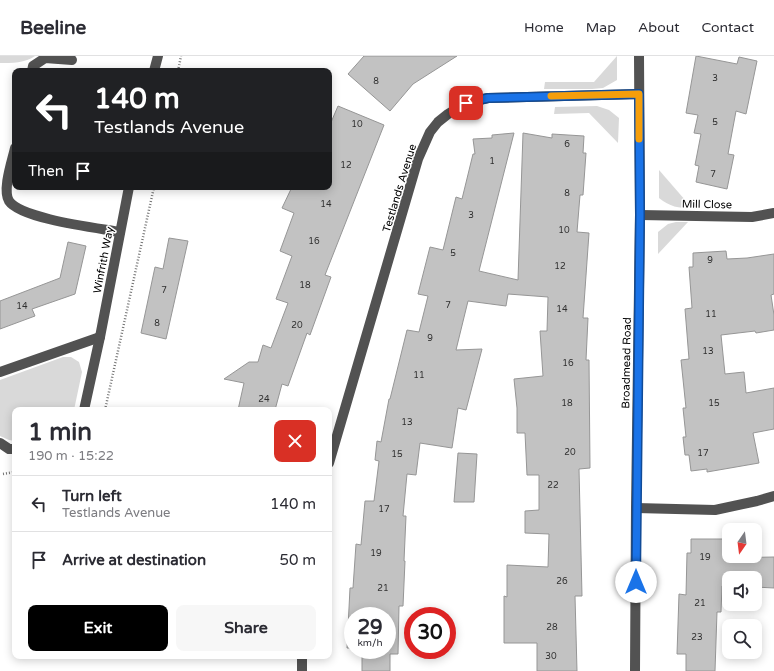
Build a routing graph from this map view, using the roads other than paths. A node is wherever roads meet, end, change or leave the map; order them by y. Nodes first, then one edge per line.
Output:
1 (158, 56) edge
2 (639, 56) edge
3 (72, 60) dead end
4 (33, 68) edge
5 (155, 68) edge
6 (639, 94) junction
7 (12, 161) edge
8 (128, 190) edge
9 (774, 213) edge
10 (640, 215) junction
11 (120, 232) junction
12 (100, 337) junction
13 (0, 372) edge
14 (85, 407) edge
15 (0, 443) edge
16 (12, 449) edge
17 (332, 453) edge
18 (774, 496) edge
19 (636, 508) junction
20 (302, 659) edge
21 (302, 671) edge
22 (635, 671) edge

1 - 5 street
2 - 6 street, Broadmead Road
3 - 4 street
6 - 10 street, Broadmead Road
6 - 17 street, Testlands Avenue
7 - 11 street
8 - 11 street, Winfrith Way
9 - 10 street, Mill Close
10 - 19 street, Broadmead Road
11 - 12 street, Winfrith Way
12 - 13 street
12 - 14 street, Winfrith Way
15 - 16 street
18 - 19 street
19 - 22 street, Broadmead Road
20 - 21 street

